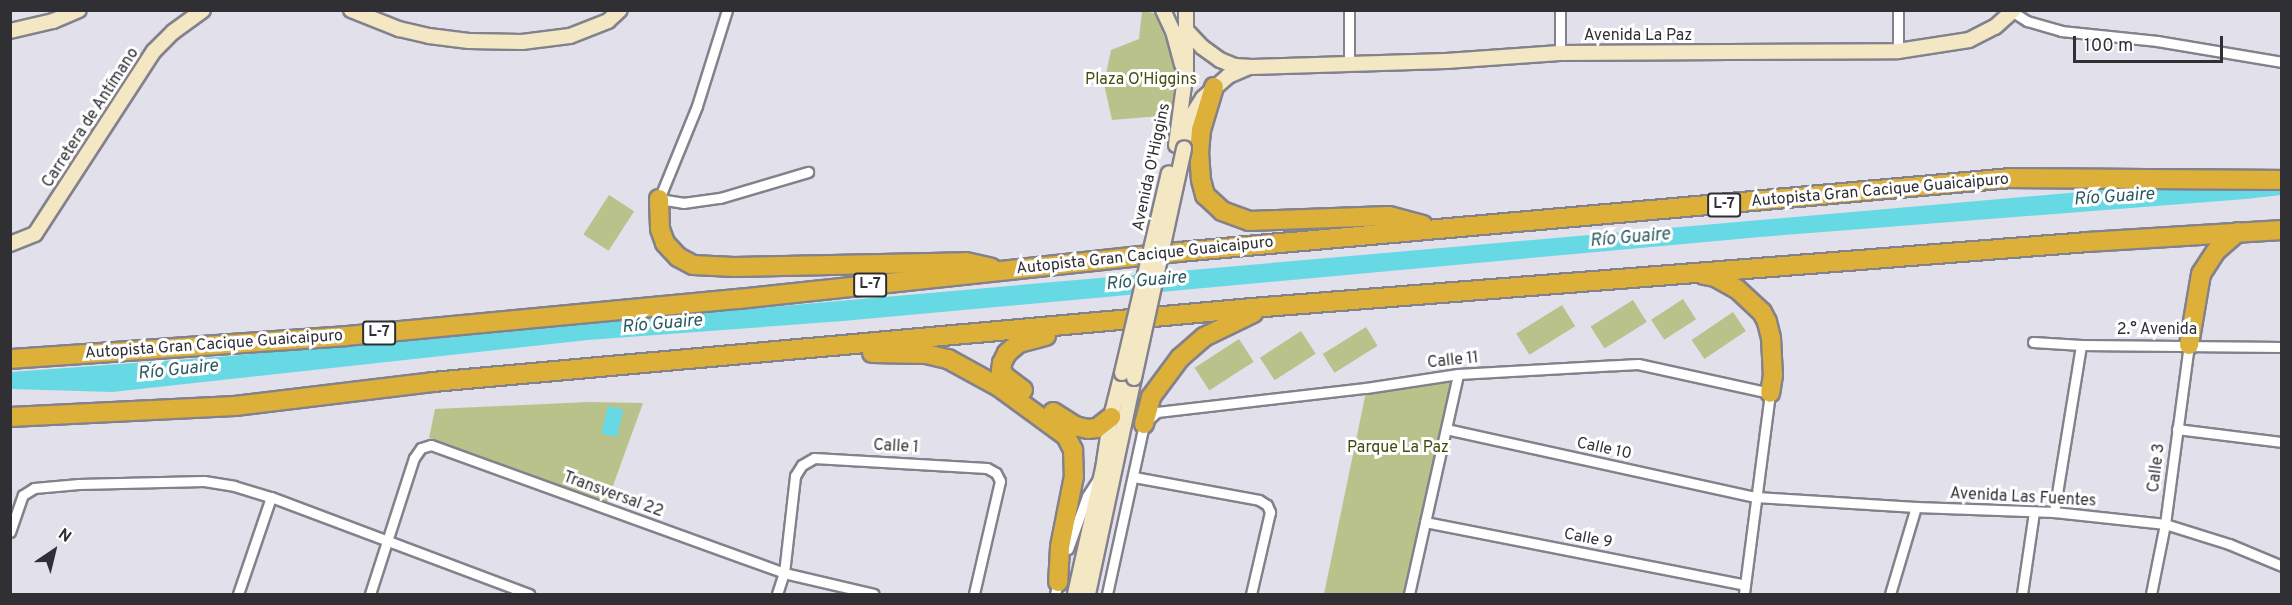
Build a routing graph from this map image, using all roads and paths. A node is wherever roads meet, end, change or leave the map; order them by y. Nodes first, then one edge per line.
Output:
1 (202, 10) edge
2 (351, 10) edge
3 (620, 10) edge
4 (727, 10) edge
5 (1164, 10) edge
6 (1186, 10) edge
7 (1349, 10) edge
8 (1560, 10) edge
9 (1898, 10) edge
10 (2013, 11) edge
11 (76, 12) edge
12 (10, 31) edge
13 (1187, 31) junction
14 (1898, 51) junction
15 (1560, 53) junction
16 (2282, 62) edge
17 (1349, 63) junction
18 (1252, 67) junction
19 (1185, 84) junction
20 (1214, 87) junction
21 (1180, 146) junction
22 (808, 172) dead end
23 (2282, 180) edge
24 (659, 200) junction
25 (1436, 228) junction
26 (2282, 230) edge
27 (2238, 232) junction
28 (10, 244) edge
29 (1002, 271) junction
30 (1690, 273) junction
31 (1264, 307) junction
32 (1090, 324) junction
33 (2033, 342) dead end
34 (829, 345) junction
35 (2081, 345) junction
36 (2189, 345) junction
37 (2282, 347) edge
38 (10, 359) edge
39 (1458, 374) junction
40 (1128, 375) junction
41 (1770, 393) junction
42 (10, 417) edge
43 (1111, 417) junction
44 (1144, 424) junction
45 (1446, 429) junction
46 (2177, 429) junction
47 (2282, 442) edge
48 (1104, 469) junction
49 (1134, 477) junction
50 (271, 497) junction
51 (1756, 497) junction
52 (1916, 507) junction
53 (2034, 512) junction
54 (2054, 512) junction
55 (1425, 522) junction
56 (2165, 524) junction
57 (10, 532) edge
58 (387, 542) junction
59 (2282, 566) edge
60 (784, 573) junction
61 (1057, 588) edge
62 (1745, 590) edge
63 (238, 594) edge
64 (370, 594) edge
65 (530, 594) edge
66 (777, 594) edge
67 (874, 594) edge
68 (974, 594) edge
69 (1075, 594) edge
70 (1088, 594) edge
71 (1107, 594) edge
72 (1251, 594) edge
73 (1409, 594) edge
74 (1890, 594) edge
75 (2022, 594) edge
76 (2151, 594) edge

1 - 28 main road, Carretera de Antímano
2 - 3 main road
4 - 24 street
5 - 19 main road
6 - 13 main road, Avenida O'Higgins
7 - 17 street
8 - 15 street
9 - 14 street
10 - 14 main road, Avenida La Paz
10 - 16 street
11 - 12 main road
13 - 18 main road, Avenida La Paz
13 - 19 main road, Avenida O'Higgins
14 - 15 main road, Avenida La Paz
15 - 17 main road, Avenida La Paz
17 - 18 main road, Avenida La Paz
18 - 20 main road, Avenida La Paz
19 - 21 main road, Avenida O'Higgins
20 - 21 main road, Avenida La Paz
20 - 25 highway
21 - 40 main road, Avenida O'Higgins, bridge
22 - 24 street
23 - 25 highway, Autopista Gran Cacique Guaicaipuro / L-7
24 - 29 highway
25 - 29 highway, Autopista Gran Cacique Guaicaipuro / L-7
26 - 27 highway
27 - 30 highway
27 - 36 highway
29 - 38 highway, Autopista Gran Cacique Guaicaipuro / L-7
30 - 31 highway
30 - 41 highway
31 - 32 highway
31 - 44 highway
32 - 34 highway
32 - 43 highway
33 - 35 street, 2.° Avenida
34 - 42 highway
34 - 61 highway
35 - 36 street, 2.° Avenida
35 - 54 street
36 - 37 street, 2.° Avenida
36 - 46 street, Calle 3
39 - 41 street, Calle 11
39 - 44 street, Calle 11
39 - 45 street
40 - 43 main road, Avenida O'Higgins
40 - 70 main road, Avenida O'Higgins
41 - 51 street
43 - 48 main road, Avenida O'Higgins
44 - 49 street
45 - 51 street, Calle 10
45 - 55 street
46 - 47 street
46 - 56 street, Calle 3
48 - 61 street, Avenida O'Higgins
48 - 69 main road, Avenida O'Higgins
49 - 71 street
49 - 72 street
50 - 57 street
50 - 58 street
50 - 63 street
51 - 52 street, Avenida Las Fuentes
51 - 62 street
52 - 53 street, Avenida Las Fuentes
52 - 74 street
53 - 54 street, Avenida Las Fuentes
53 - 75 street
54 - 56 street, Avenida Las Fuentes
55 - 62 street, Calle 9
55 - 73 street
56 - 59 street, Avenida Las Fuentes
56 - 76 street, Calle 3
58 - 60 street, Transversal 22
58 - 64 street
58 - 65 street
60 - 66 street, Calle 1
60 - 67 street, Transversal 22
60 - 68 street, Calle 1

